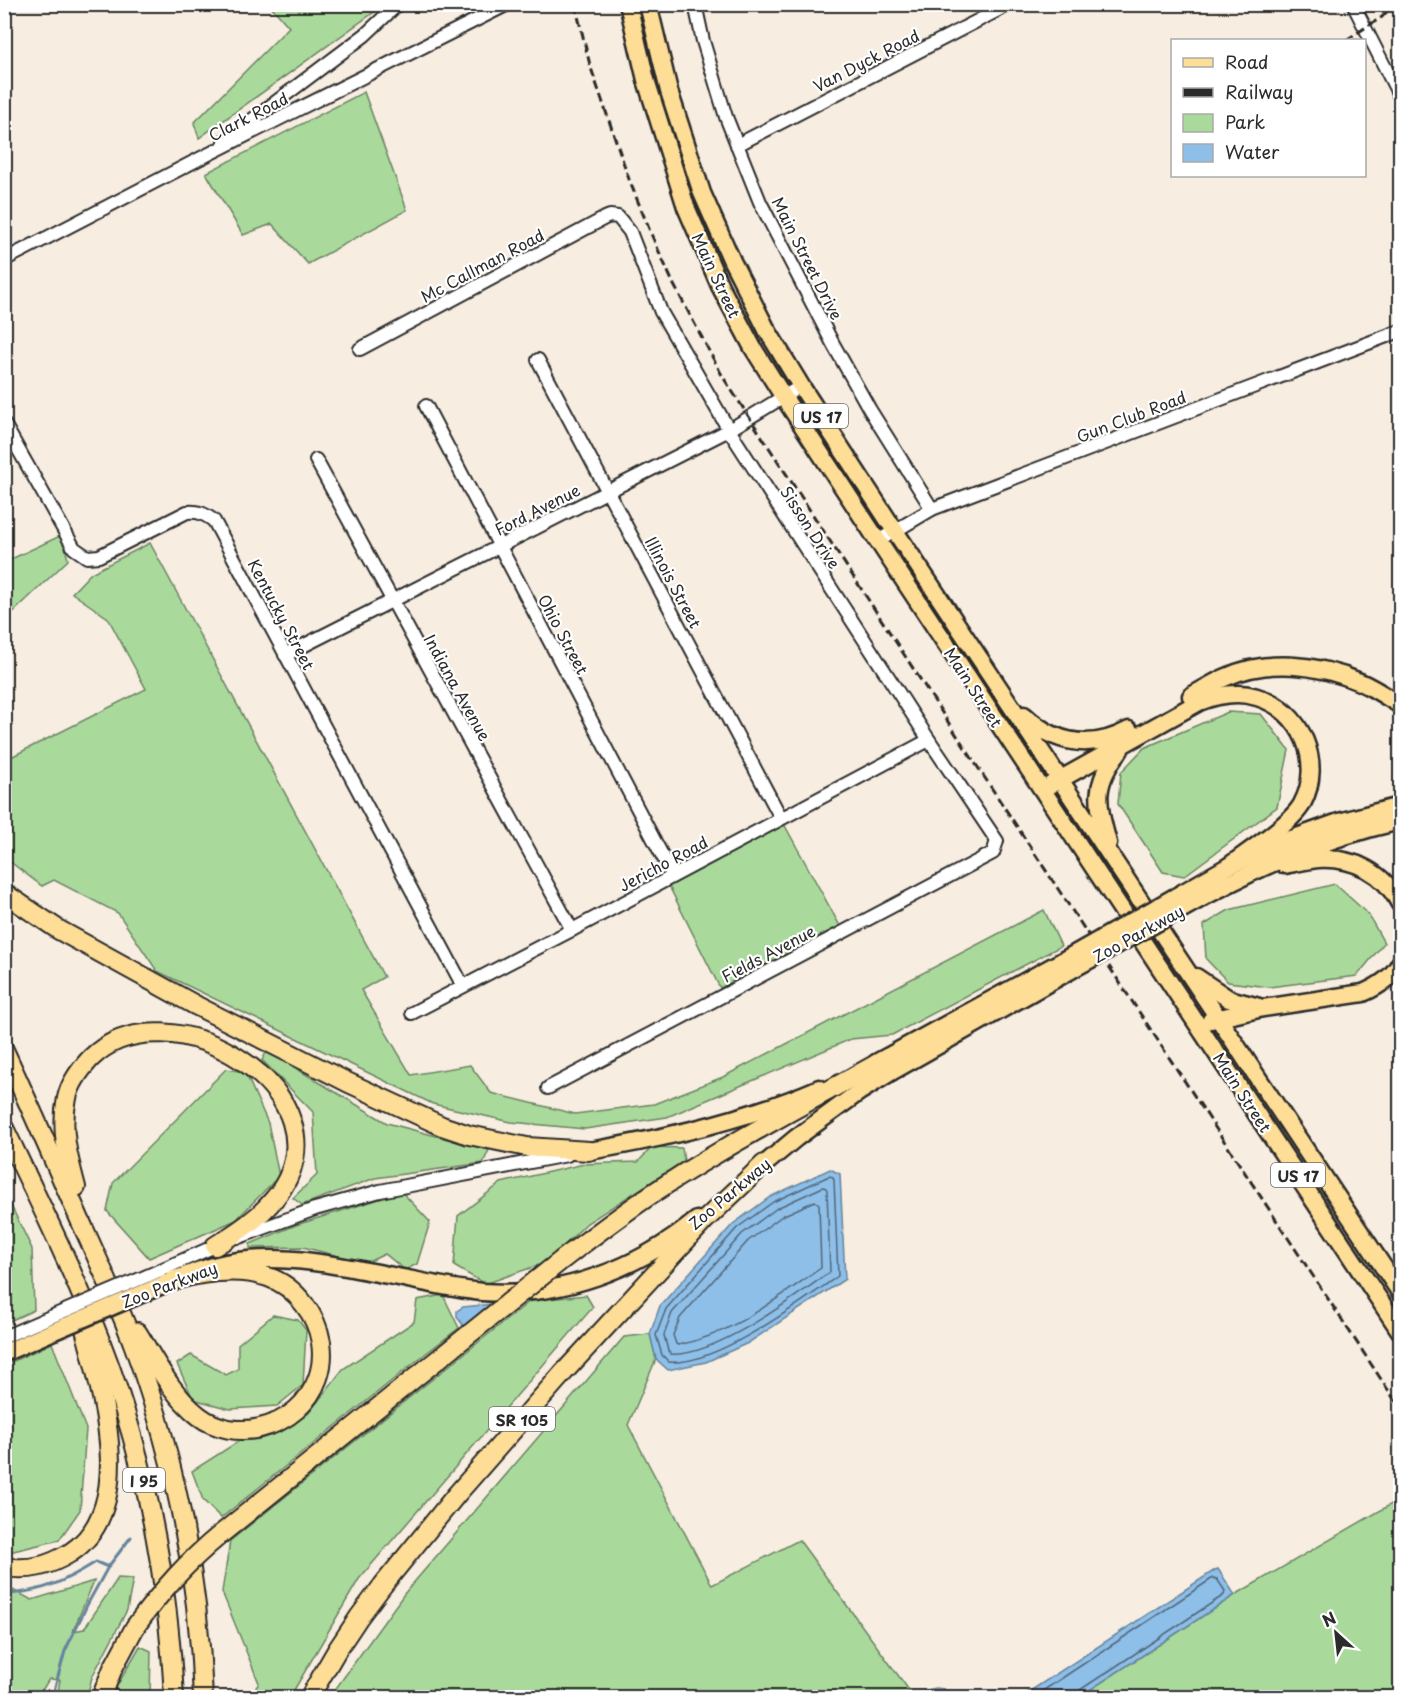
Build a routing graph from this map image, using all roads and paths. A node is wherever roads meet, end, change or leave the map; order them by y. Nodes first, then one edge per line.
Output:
1 (398, 4) edge
2 (508, 4) edge
3 (628, 4) edge
4 (648, 4) edge
5 (694, 4) edge
6 (1010, 4) edge
7 (1353, 4) edge
8 (1401, 97) edge
9 (737, 145) junction
10 (199, 159) junction
11 (621, 219) joint
12 (4, 260) edge
13 (1401, 331) edge
14 (360, 349) dead end
15 (538, 360) dead end
16 (801, 386) junction
17 (783, 396) junction
18 (426, 406) dead end
19 (4, 424) edge
20 (729, 430) junction
21 (316, 460) dead end
22 (608, 491) junction
23 (932, 509) junction
24 (895, 531) junction
25 (878, 541) junction
26 (500, 546) junction
27 (392, 601) junction
28 (285, 655) junction
29 (1008, 700) junction
30 (1401, 705) edge
31 (1126, 737) junction
32 (929, 740) junction
33 (1057, 775) junction
34 (1039, 785) junction
35 (1401, 806) edge
36 (781, 818) junction
37 (1401, 821) edge
38 (997, 841) joint
39 (1111, 856) junction
40 (1228, 866) junction
41 (1249, 874) junction
42 (673, 876) junction
43 (4, 893) edge
44 (1178, 903) junction
45 (1401, 903) edge
46 (572, 930) junction
47 (1401, 963) edge
48 (1068, 965) junction
49 (1188, 972) junction
50 (463, 986) junction
51 (1263, 1008) junction
52 (412, 1012) dead end
53 (1219, 1018) junction
54 (1198, 1023) junction
55 (4, 1050) edge
56 (887, 1058) junction
57 (548, 1088) dead end
58 (4, 1128) edge
59 (589, 1151) junction
60 (764, 1164) junction
61 (90, 1241) junction
62 (214, 1246) junction
63 (1380, 1261) junction
64 (71, 1272) junction
65 (174, 1280) junction
66 (150, 1282) junction
67 (1401, 1282) edge
68 (110, 1288) junction
69 (1401, 1292) edge
70 (51, 1325) junction
71 (1399, 1328) edge
72 (4, 1337) edge
73 (4, 1353) edge
74 (4, 1567) edge
75 (101, 1698) edge
76 (174, 1698) edge
77 (203, 1698) edge
78 (309, 1698) edge

1 - 10 street
2 - 10 street, Clark Road
3 - 17 main road, Main Street / US 17
4 - 16 main road, Main Street / US 17
5 - 9 street, Main Street Drive
6 - 9 street, Van Dyck Road
7 - 8 street
9 - 23 street, Main Street Drive
10 - 12 street, Clark Road
11 - 14 street, Mc Callman Road
11 - 20 street, Sisson Drive
13 - 23 street, Gun Club Road
15 - 22 street, Illinois Street
16 - 17 street, Ford Avenue
16 - 24 main road, Main Street / US 17
17 - 20 street, Ford Avenue
17 - 25 main road, Main Street / US 17
18 - 26 street, Ohio Street
19 - 28 street, Kentucky Street
20 - 22 street, Ford Avenue
20 - 32 street, Sisson Drive
21 - 27 street, Indiana Avenue
22 - 26 street, Ford Avenue
22 - 36 street, Illinois Street
23 - 24 street, Gun Club Road
24 - 25 street, Gun Club Road
24 - 29 main road, Main Street / US 17
25 - 34 main road, Main Street / US 17
26 - 27 street, Ford Avenue
26 - 42 street, Ohio Street
27 - 28 street, Ford Avenue
27 - 46 street, Indiana Avenue
28 - 50 street, Kentucky Street
29 - 31 main road
29 - 33 main road, Main Street / US 17
30 - 31 main road
31 - 33 main road
31 - 39 main road
31 - 40 main road
32 - 36 street, Jericho Road
32 - 38 street, Sisson Drive
33 - 34 main road
33 - 39 main road, Main Street / US 17
34 - 54 main road, Main Street / US 17
35 - 40 main road, Zoo Parkway / SR 105
36 - 42 street, Jericho Road
37 - 41 main road, Zoo Parkway / SR 105
38 - 57 street, Fields Avenue
39 - 49 main road, Main Street / US 17
40 - 44 main road, Zoo Parkway / SR 105
41 - 44 main road, Zoo Parkway / SR 105
41 - 45 main road
42 - 46 street, Jericho Road
43 - 59 highway
44 - 48 main road, Zoo Parkway / SR 105, bridge
46 - 50 street, Jericho Road
47 - 51 main road
48 - 56 main road, Zoo Parkway / SR 105
48 - 60 main road, Zoo Parkway / SR 105
49 - 51 main road
49 - 53 main road, Main Street / US 17
50 - 52 street, Jericho Road
51 - 53 main road
53 - 54 main road
53 - 63 main road, Main Street / US 17
54 - 71 main road, Main Street / US 17
55 - 61 highway, I 95
56 - 59 main road, Zoo Parkway
56 - 75 highway, SR 105, bridge
58 - 64 highway, I 95
59 - 62 street, Zoo Parkway
60 - 65 main road, Zoo Parkway
60 - 78 highway, SR 105
61 - 62 highway
61 - 68 highway, I 95
62 - 66 street, Zoo Parkway
63 - 67 main road
63 - 69 main road, Main Street / US 17
64 - 74 highway
64 - 76 highway, I 95
65 - 66 main road, Zoo Parkway
65 - 68 highway
66 - 70 main road, Zoo Parkway, bridge
68 - 77 highway, I 95
70 - 72 street, Zoo Parkway
70 - 73 main road, Zoo Parkway

